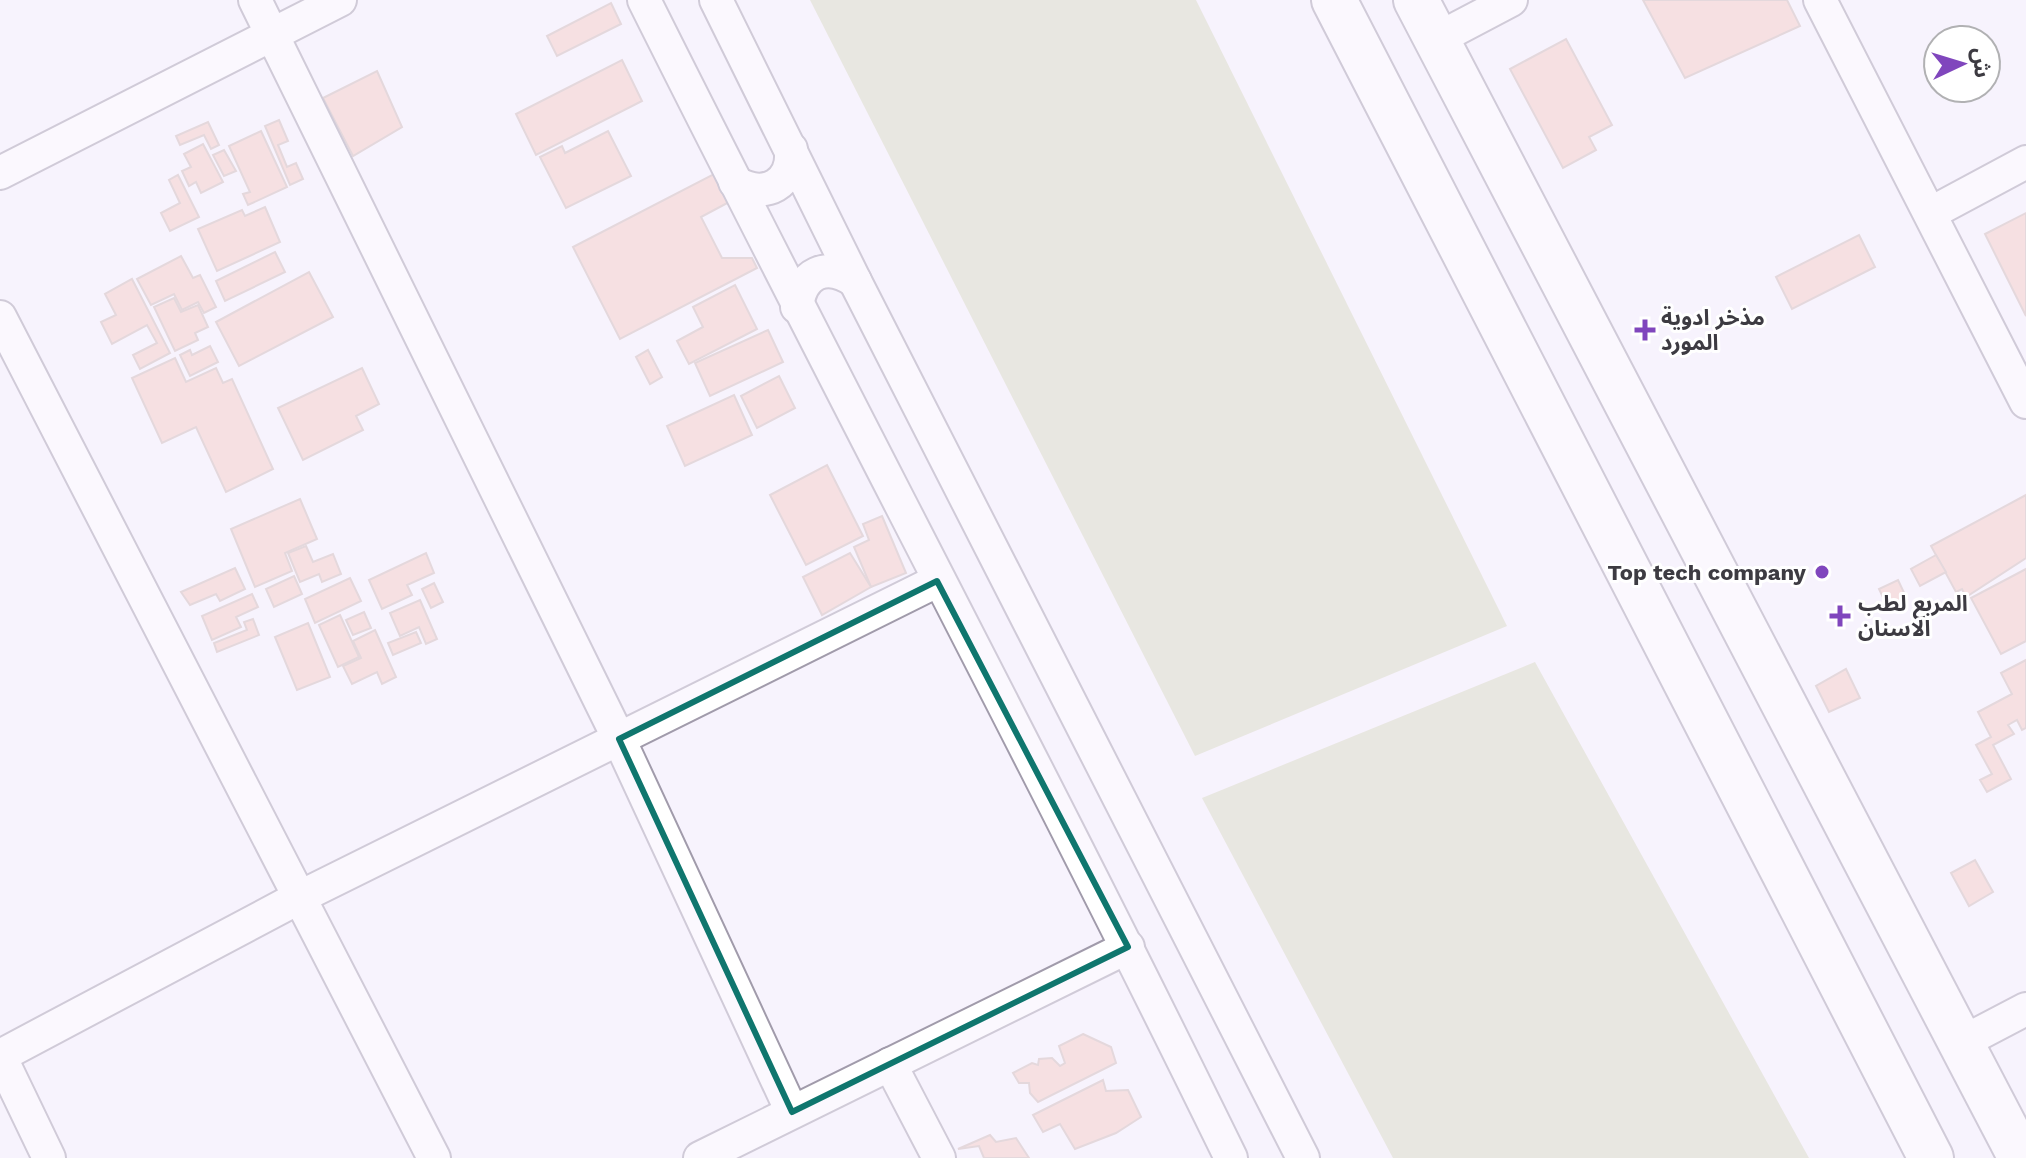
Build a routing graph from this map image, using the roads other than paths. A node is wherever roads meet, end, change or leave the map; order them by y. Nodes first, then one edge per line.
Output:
1 (255, 0) edge
2 (340, 0) edge
3 (644, 0) edge
4 (716, 0) edge
5 (1334, 0) edge
6 (1416, 0) edge
7 (1511, 0) edge
8 (1820, 0) edge
9 (273, 34) junction
10 (1437, 39) junction
11 (791, 149) junction
12 (2026, 162) edge
13 (0, 173) edge
14 (735, 182) junction
15 (1931, 213) junction
16 (855, 281) junction
17 (797, 307) junction
18 (0, 317) edge
19 (2026, 402) edge
20 (937, 581) junction
21 (619, 739) junction
22 (298, 898) junction
23 (1128, 947) junction
24 (2026, 1009) edge
25 (1959, 1044) junction
26 (0, 1056) edge
27 (890, 1064) junction
28 (792, 1112) junction
29 (49, 1158) edge
30 (434, 1158) edge
31 (700, 1158) edge
32 (939, 1158) edge
33 (1231, 1158) edge
34 (1303, 1158) edge
35 (1931, 1158) edge
36 (2021, 1158) edge

1 - 9 street
2 - 9 street
3 - 14 street
4 - 11 street
5 - 35 main road
6 - 10 main road
7 - 10 street
8 - 15 street
9 - 13 street
9 - 21 street
10 - 25 main road
11 - 14 street
11 - 16 street
12 - 15 street
14 - 17 street
15 - 19 street
16 - 17 street
16 - 34 street
17 - 20 street
18 - 22 street
20 - 21 street
20 - 23 street
21 - 22 street
21 - 28 street
22 - 26 street
22 - 30 street
23 - 27 street
23 - 33 street
24 - 25 street
25 - 36 main road
26 - 29 street
27 - 28 street
27 - 32 street
28 - 31 street

